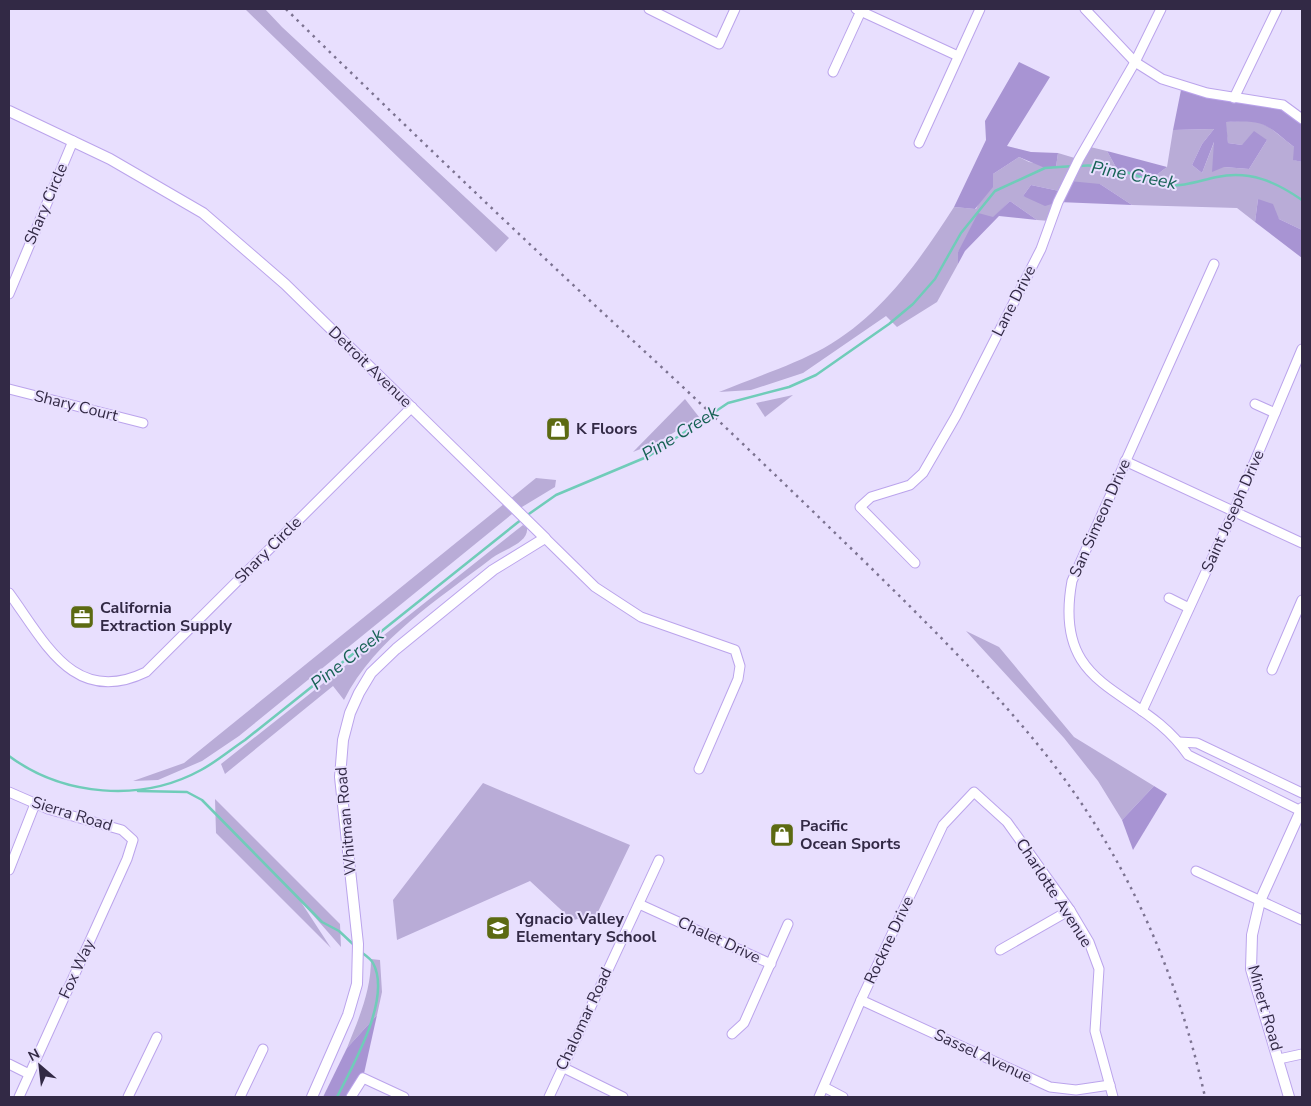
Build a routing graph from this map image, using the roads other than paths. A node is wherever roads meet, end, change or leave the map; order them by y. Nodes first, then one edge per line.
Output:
1 (649, 9) edge
2 (735, 9) edge
3 (980, 9) edge
4 (1085, 9) edge
5 (1161, 9) edge
6 (1278, 9) edge
7 (859, 10) edge
8 (958, 56) junction
9 (1135, 62) junction
10 (833, 72) dead end
11 (1234, 98) junction
12 (9, 111) edge
13 (1302, 119) edge
14 (73, 141) junction
15 (919, 143) dead end
16 (1214, 264) dead end
17 (9, 294) edge
18 (1302, 350) edge
19 (9, 389) edge
20 (1255, 404) dead end
21 (412, 407) junction
22 (1275, 414) junction
23 (143, 423) dead end
24 (1124, 461) junction
25 (1233, 513) junction
26 (545, 538) junction
27 (1302, 543) edge
28 (915, 563) dead end
29 (9, 593) edge
30 (1169, 598) dead end
31 (1302, 600) edge
32 (1189, 608) junction
33 (1272, 670) dead end
34 (1142, 711) junction
35 (1179, 742) junction
36 (700, 769) dead end
37 (9, 792) edge
38 (974, 792) joint
39 (1302, 793) edge
40 (35, 804) junction
41 (1302, 810) edge
42 (133, 840) joint
43 (659, 860) dead end
44 (9, 870) edge
45 (1196, 871) dead end
46 (1260, 902) junction
47 (639, 904) junction
48 (1070, 910) junction
49 (1302, 920) edge
50 (788, 924) dead end
51 (1000, 950) dead end
52 (771, 964) junction
53 (861, 1000) junction
54 (732, 1034) dead end
55 (157, 1037) dead end
56 (262, 1050) dead end
57 (1302, 1054) edge
58 (1279, 1059) junction
59 (9, 1064) edge
60 (562, 1067) junction
61 (29, 1074) junction
62 (1110, 1086) junction
63 (824, 1088) junction
64 (19, 1097) edge
65 (128, 1097) edge
66 (240, 1097) edge
67 (312, 1097) edge
68 (351, 1097) edge
69 (404, 1097) edge
70 (549, 1097) edge
71 (623, 1097) edge
72 (819, 1097) edge
73 (843, 1097) edge
74 (1113, 1097) edge
75 (1289, 1097) edge

1 - 2 street
3 - 8 street
4 - 9 street
5 - 9 street, Lane Drive
6 - 11 street
7 - 8 street
7 - 10 street
8 - 15 street
9 - 11 street
9 - 28 street, Lane Drive
11 - 13 street
12 - 14 street, Detroit Avenue
14 - 17 street, Shary Circle
14 - 21 street, Detroit Avenue
16 - 24 street, San Simeon Drive
18 - 22 street, Saint Joseph Drive
19 - 23 street, Shary Court
20 - 22 street
21 - 26 street, Detroit Avenue
21 - 29 street, Shary Circle
22 - 25 street, Saint Joseph Drive
24 - 25 street
24 - 34 street, San Simeon Drive
25 - 27 street
25 - 32 street, Saint Joseph Drive
26 - 36 street, Detroit Avenue
26 - 67 street, Whitman Road
30 - 32 street
31 - 33 street
32 - 34 street, Saint Joseph Drive
34 - 35 street, San Simeon Drive
35 - 39 street
35 - 41 street, San Simeon Drive
37 - 40 street, Sierra Road
38 - 48 street, Charlotte Avenue
38 - 53 street, Rockne Drive
40 - 42 street, Sierra Road
40 - 44 street
41 - 46 street, Minert Road
42 - 61 street, Fox Way
43 - 47 street, Chalomar Road
45 - 46 street
46 - 49 street
46 - 58 street, Minert Road
47 - 52 street, Chalet Drive
47 - 60 street, Chalomar Road
48 - 51 street
48 - 62 street, Charlotte Avenue
50 - 52 street
52 - 54 street
53 - 62 street, Sassel Avenue
53 - 63 street, Rockne Drive
55 - 65 street
56 - 66 street
57 - 58 street
58 - 75 street, Minert Road
59 - 61 street
60 - 70 street, Chalomar Road
60 - 71 street
61 - 64 street, Fox Way
62 - 74 street, Charlotte Avenue
63 - 72 street, Rockne Drive
63 - 73 street
68 - 69 street

